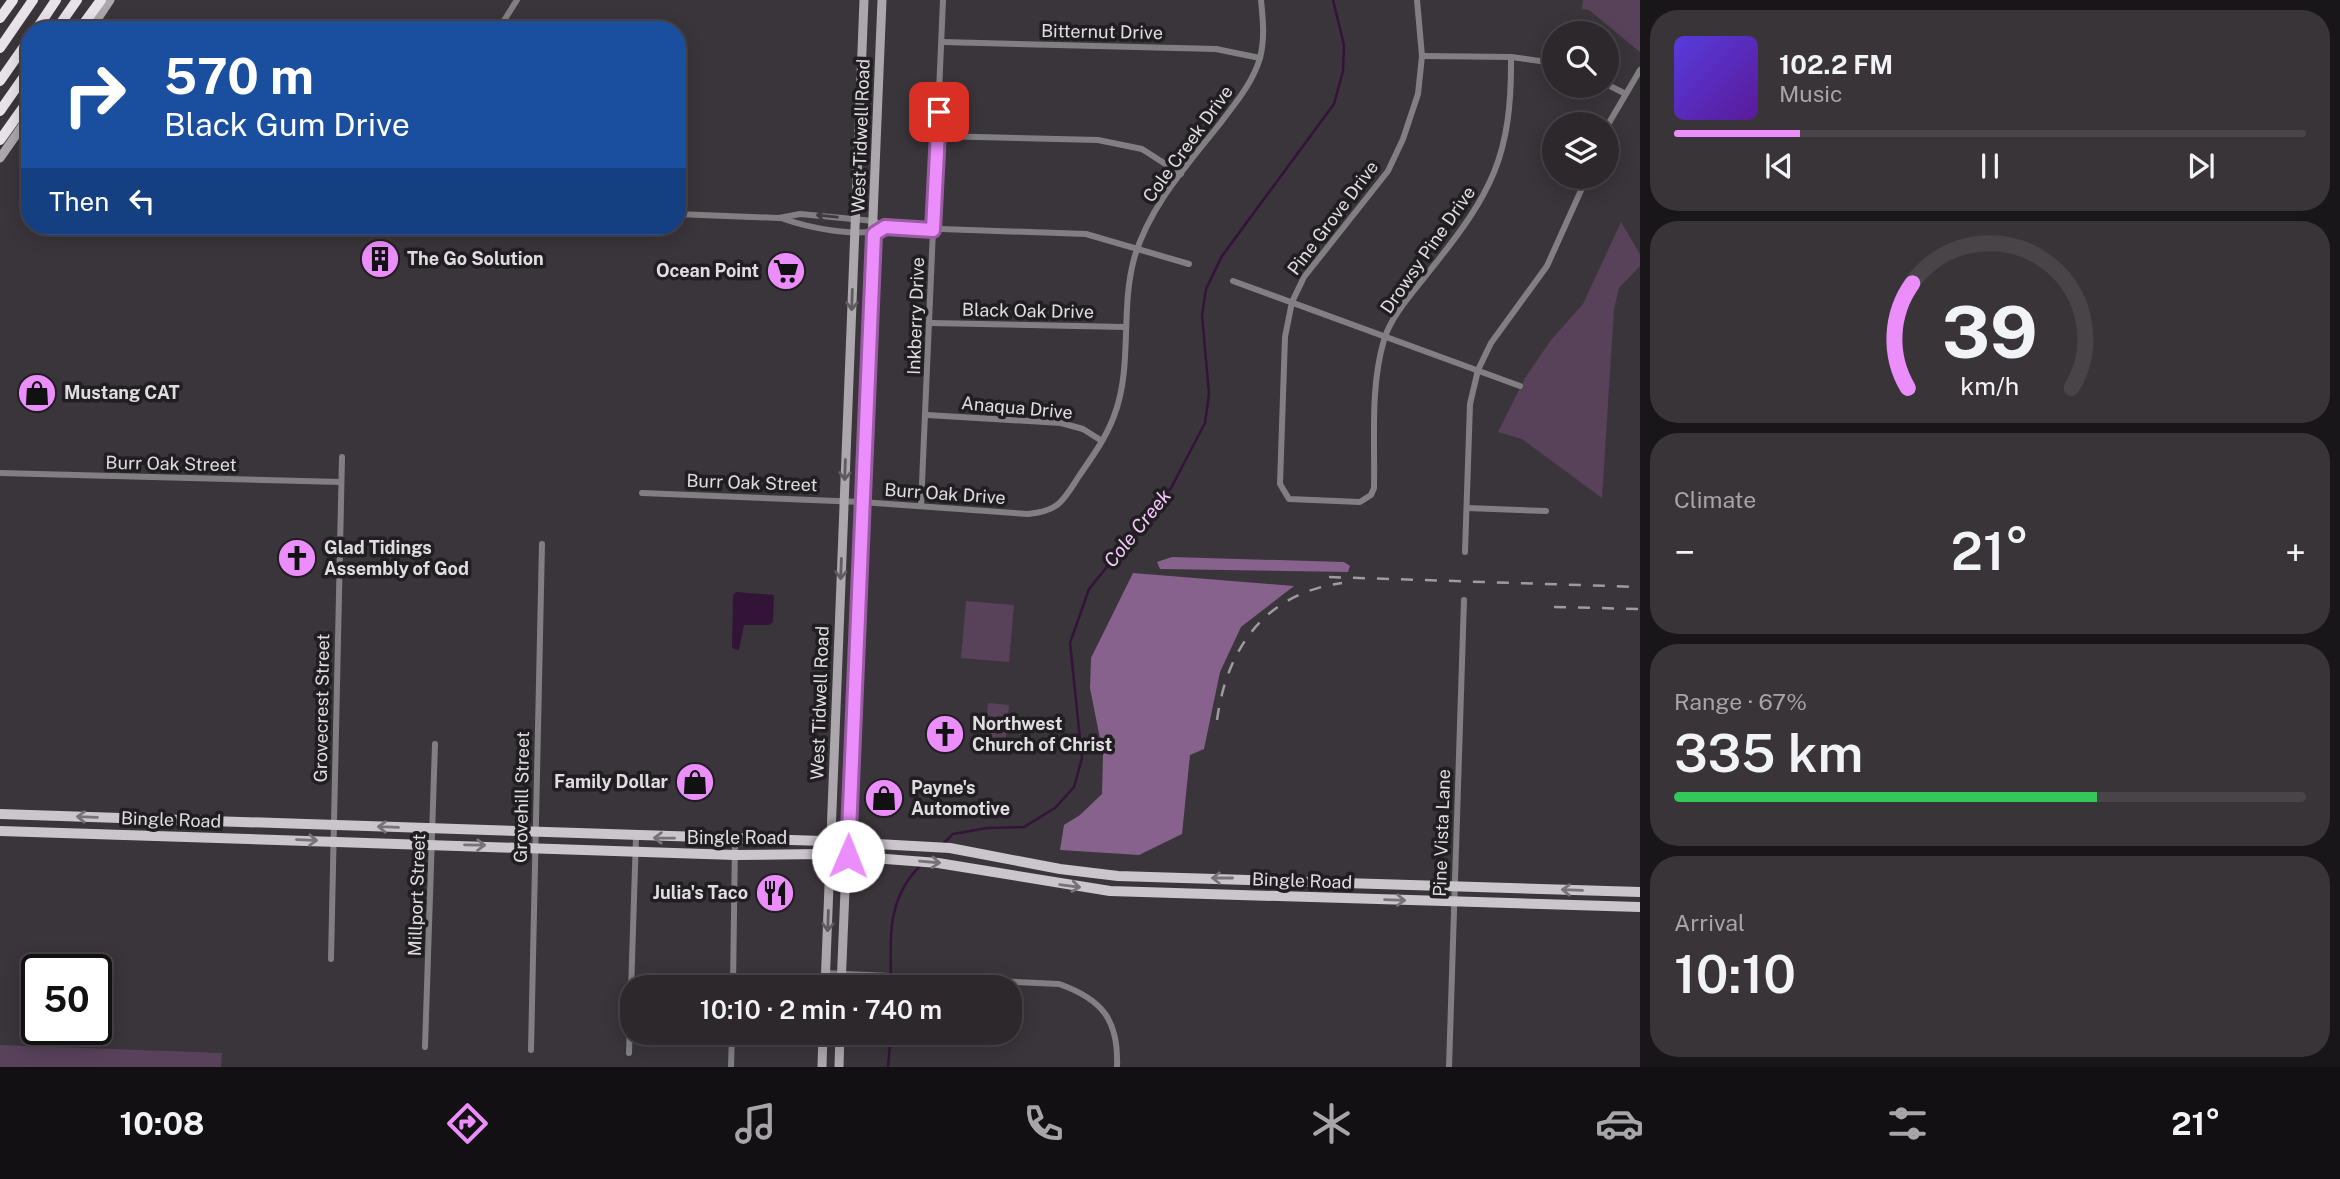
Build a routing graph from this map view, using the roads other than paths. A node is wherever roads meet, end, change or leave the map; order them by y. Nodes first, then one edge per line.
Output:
1 (13, 0) edge
2 (33, 0) edge
3 (56, 0) edge
4 (77, 0) edge
5 (101, 0) edge
6 (110, 0) edge
7 (517, 0) edge
8 (864, 0) edge
9 (882, 0) edge
10 (943, 0) edge
11 (1261, 0) edge
12 (1417, 0) edge
13 (0, 18) edge
14 (42, 21) edge
15 (62, 21) edge
16 (86, 21) edge
17 (96, 21) edge
18 (504, 21) edge
19 (880, 38) junction
20 (862, 39) junction
21 (942, 42) junction
22 (0, 48) edge
23 (21, 51) edge
24 (1422, 56) junction
25 (1511, 57) junction
26 (1260, 58) junction
27 (1542, 61) edge
28 (1640, 70) edge
29 (0, 81) edge
30 (21, 81) edge
31 (1619, 90) edge
32 (1624, 93) junction
33 (0, 111) edge
34 (21, 111) edge
35 (1614, 112) edge
36 (21, 128) edge
37 (938, 136) junction
38 (0, 140) edge
39 (0, 159) edge
40 (1181, 174) junction
41 (1582, 189) edge
42 (686, 214) edge
43 (779, 218) junction
44 (855, 219) junction
45 (874, 221) junction
46 (885, 227) junction
47 (933, 230) junction
48 (855, 232) junction
49 (874, 234) junction
50 (1138, 247) junction
51 (1189, 264) dead end
52 (1233, 281) dead end
53 (1292, 302) junction
54 (931, 323) junction
55 (1125, 327) junction
56 (1384, 337) junction
57 (1478, 370) junction
58 (1520, 386) dead end
59 (927, 415) junction
60 (1102, 442) junction
61 (342, 457) dead end
62 (0, 473) edge
63 (341, 482) junction
64 (642, 494) dead end
65 (844, 501) junction
66 (861, 502) junction
67 (1326, 502) joint
68 (921, 506) junction
69 (1467, 508) junction
70 (1546, 511) dead end
71 (1028, 513) joint
72 (542, 544) dead end
73 (1465, 552) dead end
74 (1464, 600) dead end
75 (839, 626) junction
76 (856, 627) junction
77 (835, 717) junction
78 (852, 717) junction
79 (435, 744) dead end
80 (0, 814) edge
81 (130, 818) junction
82 (333, 825) junction
83 (434, 829) junction
84 (0, 831) edge
85 (536, 831) junction
86 (129, 834) junction
87 (636, 837) junction
88 (735, 840) junction
89 (333, 841) junction
90 (831, 842) junction
91 (848, 843) junction
92 (434, 844) junction
93 (535, 847) junction
94 (636, 852) junction
95 (735, 855) junction
96 (830, 855) junction
97 (848, 856) junction
98 (1006, 858) junction
99 (1003, 873) junction
100 (1159, 878) junction
101 (1303, 880) junction
102 (1455, 885) junction
103 (1594, 891) junction
104 (1159, 892) junction
105 (1640, 892) edge
106 (1303, 897) junction
107 (1455, 902) junction
108 (1594, 906) junction
109 (1640, 907) edge
110 (331, 959) dead end
111 (825, 973) joint
112 (841, 974) junction
113 (733, 975) edge
114 (732, 1045) edge
115 (823, 1045) edge
116 (840, 1045) edge
117 (425, 1046) dead end
118 (531, 1050) dead end
119 (629, 1053) dead end
120 (822, 1063) edge
121 (840, 1063) edge
122 (731, 1067) edge
123 (1117, 1067) edge
124 (1449, 1067) edge

1 - 13 highway
2 - 22 highway
3 - 14 highway
4 - 15 highway
5 - 16 highway
6 - 17 main road
7 - 18 street
8 - 20 main road, West Tidwell Road
9 - 19 main road, West Tidwell Road
10 - 21 street, Inkberry Drive
11 - 26 street, Cole Creek Drive
12 - 24 street, Pine Grove Drive
19 - 20 main road
19 - 45 main road, West Tidwell Road
20 - 44 main road, West Tidwell Road
21 - 26 street, Bitternut Drive
21 - 37 street, Inkberry Drive
23 - 29 highway
24 - 25 street
24 - 53 street, Pine Grove Drive
25 - 27 street
25 - 56 street, Drowsy Pine Drive
26 - 40 street, Cole Creek Drive
28 - 32 street
30 - 33 highway
31 - 32 street
32 - 35 street
34 - 38 highway
36 - 39 main road
37 - 40 street
37 - 47 street, Inkberry Drive
40 - 50 street, Cole Creek Drive
41 - 57 street
42 - 43 street
44 -> 43 street
43 - 48 street
44 - 45 street
44 - 48 main road, West Tidwell Road
45 - 46 street
45 - 49 main road, West Tidwell Road
46 - 47 street
46 - 49 street
47 - 50 street
47 - 54 street, Inkberry Drive
48 - 49 street
48 -> 65 main road, West Tidwell Road
49 - 66 main road, West Tidwell Road
50 - 51 street
50 - 55 street, Cole Creek Drive
52 - 53 street
53 - 56 street
53 - 67 street, Pine Grove Drive
54 - 55 street, Black Oak Drive
54 - 59 street, Inkberry Drive
55 - 60 street, Cole Creek Drive
56 - 57 street
56 - 67 street, Drowsy Pine Drive
57 - 58 street
57 - 69 street
59 - 60 street, Anaqua Drive
59 - 68 street, Inkberry Drive
60 - 71 street, Cole Creek Drive
61 - 63 street, Grovecrest Street
62 - 63 street, Burr Oak Street
63 - 82 street, Grovecrest Street
64 - 65 street, Burr Oak Street
65 - 66 street, Burr Oak Street
65 -> 75 main road, West Tidwell Road
66 - 68 street, Burr Oak Drive
66 - 76 main road, West Tidwell Road
68 - 71 street, Burr Oak Drive
69 - 70 street
69 - 73 street
72 - 85 street, Grovehill Street
74 - 102 street, Pine Vista Lane
75 - 76 main road
75 - 77 main road, West Tidwell Road
76 - 78 main road, West Tidwell Road
77 - 78 main road
77 - 90 main road, West Tidwell Road
78 - 91 main road, West Tidwell Road
79 - 83 street, Millport Street
81 -> 80 main road, Bingle Road
81 - 82 main road, Bingle Road
81 - 86 main road
83 -> 82 main road, Bingle Road
82 - 89 street, Grovecrest Street
83 - 85 main road, Bingle Road
83 - 92 street, Millport Street
84 - 86 main road, Bingle Road
85 - 87 main road, Bingle Road
85 - 93 street, Grovehill Street
86 -> 89 main road, Bingle Road
88 -> 87 main road, Bingle Road
87 - 94 street
88 - 90 main road, Bingle Road
88 - 95 street
89 - 92 main road, Bingle Road
89 - 110 street, Grovecrest Street
90 - 91 main road, Bingle Road
90 - 96 main road, West Tidwell Road
91 - 97 main road, West Tidwell Road
91 - 98 main road, Bingle Road
92 -> 93 main road, Bingle Road
92 - 117 street, Millport Street
93 - 94 main road, Bingle Road
93 - 118 street, Grovehill Street
94 - 95 main road, Bingle Road
94 - 119 street
95 - 96 main road, Bingle Road
95 - 113 street
96 - 97 main road, Bingle Road
96 -> 111 main road, West Tidwell Road
97 -> 99 main road, Bingle Road
97 - 112 main road, West Tidwell Road
98 - 99 main road
98 - 100 main road, Bingle Road
99 -> 104 main road, Bingle Road
101 -> 100 main road, Bingle Road
100 - 104 main road
101 - 102 main road, Bingle Road
101 - 106 main road
103 -> 102 main road, Bingle Road
102 - 107 street, Pine Vista Lane
103 - 105 main road, Bingle Road
103 - 108 main road
104 - 106 main road, Bingle Road
106 -> 107 main road, Bingle Road
107 - 108 main road, Bingle Road
107 - 124 street, Pine Vista Lane
108 - 109 main road, Bingle Road
111 - 112 street
112 - 123 street
114 - 122 street
115 - 120 main road
116 - 121 main road
120 - 121 main road

